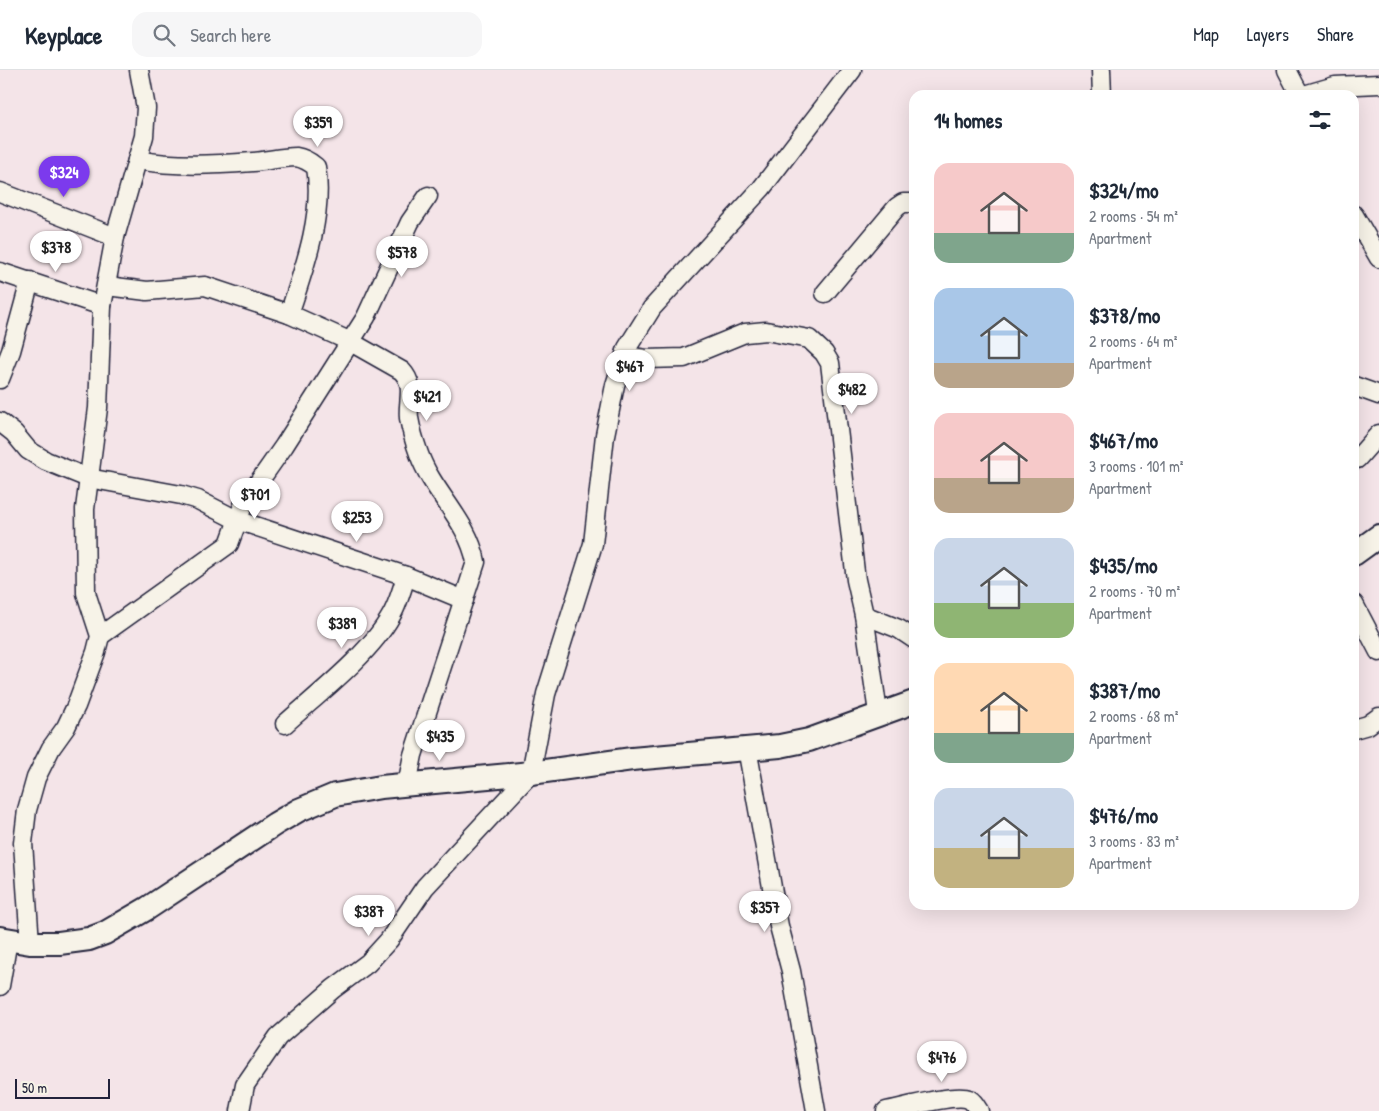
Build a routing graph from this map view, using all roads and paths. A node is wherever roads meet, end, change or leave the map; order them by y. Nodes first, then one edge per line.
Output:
1 (139, 70) edge
2 (852, 70) edge
3 (1101, 70) edge
4 (1287, 70) edge
5 (1379, 84) edge
6 (1102, 90) edge
7 (1299, 90) edge
8 (1321, 90) edge
9 (137, 160) junction
10 (0, 192) edge
11 (428, 196) dead end
12 (909, 203) edge
13 (1359, 224) edge
14 (115, 237) junction
15 (1379, 258) edge
16 (0, 272) edge
17 (30, 281) junction
18 (107, 286) junction
19 (825, 293) dead end
20 (102, 306) junction
21 (289, 314) junction
22 (349, 341) junction
23 (625, 356) junction
24 (0, 379) edge
25 (1359, 388) edge
26 (1379, 395) edge
27 (0, 422) edge
28 (1379, 434) edge
29 (1359, 457) edge
30 (88, 478) junction
31 (237, 520) junction
32 (1379, 536) edge
33 (1359, 550) edge
34 (406, 576) junction
35 (464, 600) junction
36 (1359, 614) edge
37 (864, 615) junction
38 (100, 636) junction
39 (909, 636) edge
40 (1379, 652) edge
41 (909, 704) edge
42 (878, 714) junction
43 (1379, 717) edge
44 (285, 724) dead end
45 (1359, 728) edge
46 (747, 748) junction
47 (531, 773) junction
48 (407, 785) junction
49 (13, 940) edge
50 (0, 986) edge
51 (240, 1111) edge
52 (816, 1111) edge
53 (886, 1111) edge
54 (979, 1111) edge

1 - 9 street
2 - 23 street
3 - 6 street
4 - 7 street
5 - 8 street
9 - 14 street
9 - 21 street
10 - 14 street
11 - 22 street
12 - 19 street
13 - 15 street
14 - 18 street
16 - 17 street
17 - 20 street
17 - 24 street
18 - 20 street
18 - 21 street
20 - 30 street
21 - 22 street
22 - 31 street
22 - 35 street
23 - 37 street
23 - 47 street
25 - 26 street
27 - 30 street
28 - 29 street
30 - 31 street
30 - 38 street
31 - 34 street
31 - 38 street
32 - 33 main road
34 - 35 street
34 - 44 street
35 - 48 street
36 - 40 street
37 - 39 street
37 - 42 street
38 - 49 street
41 - 42 main road
42 - 46 main road
43 - 45 street
46 - 47 main road
46 - 52 street
47 - 48 main road
47 - 51 street
48 - 49 main road
49 - 50 street
53 - 54 street

